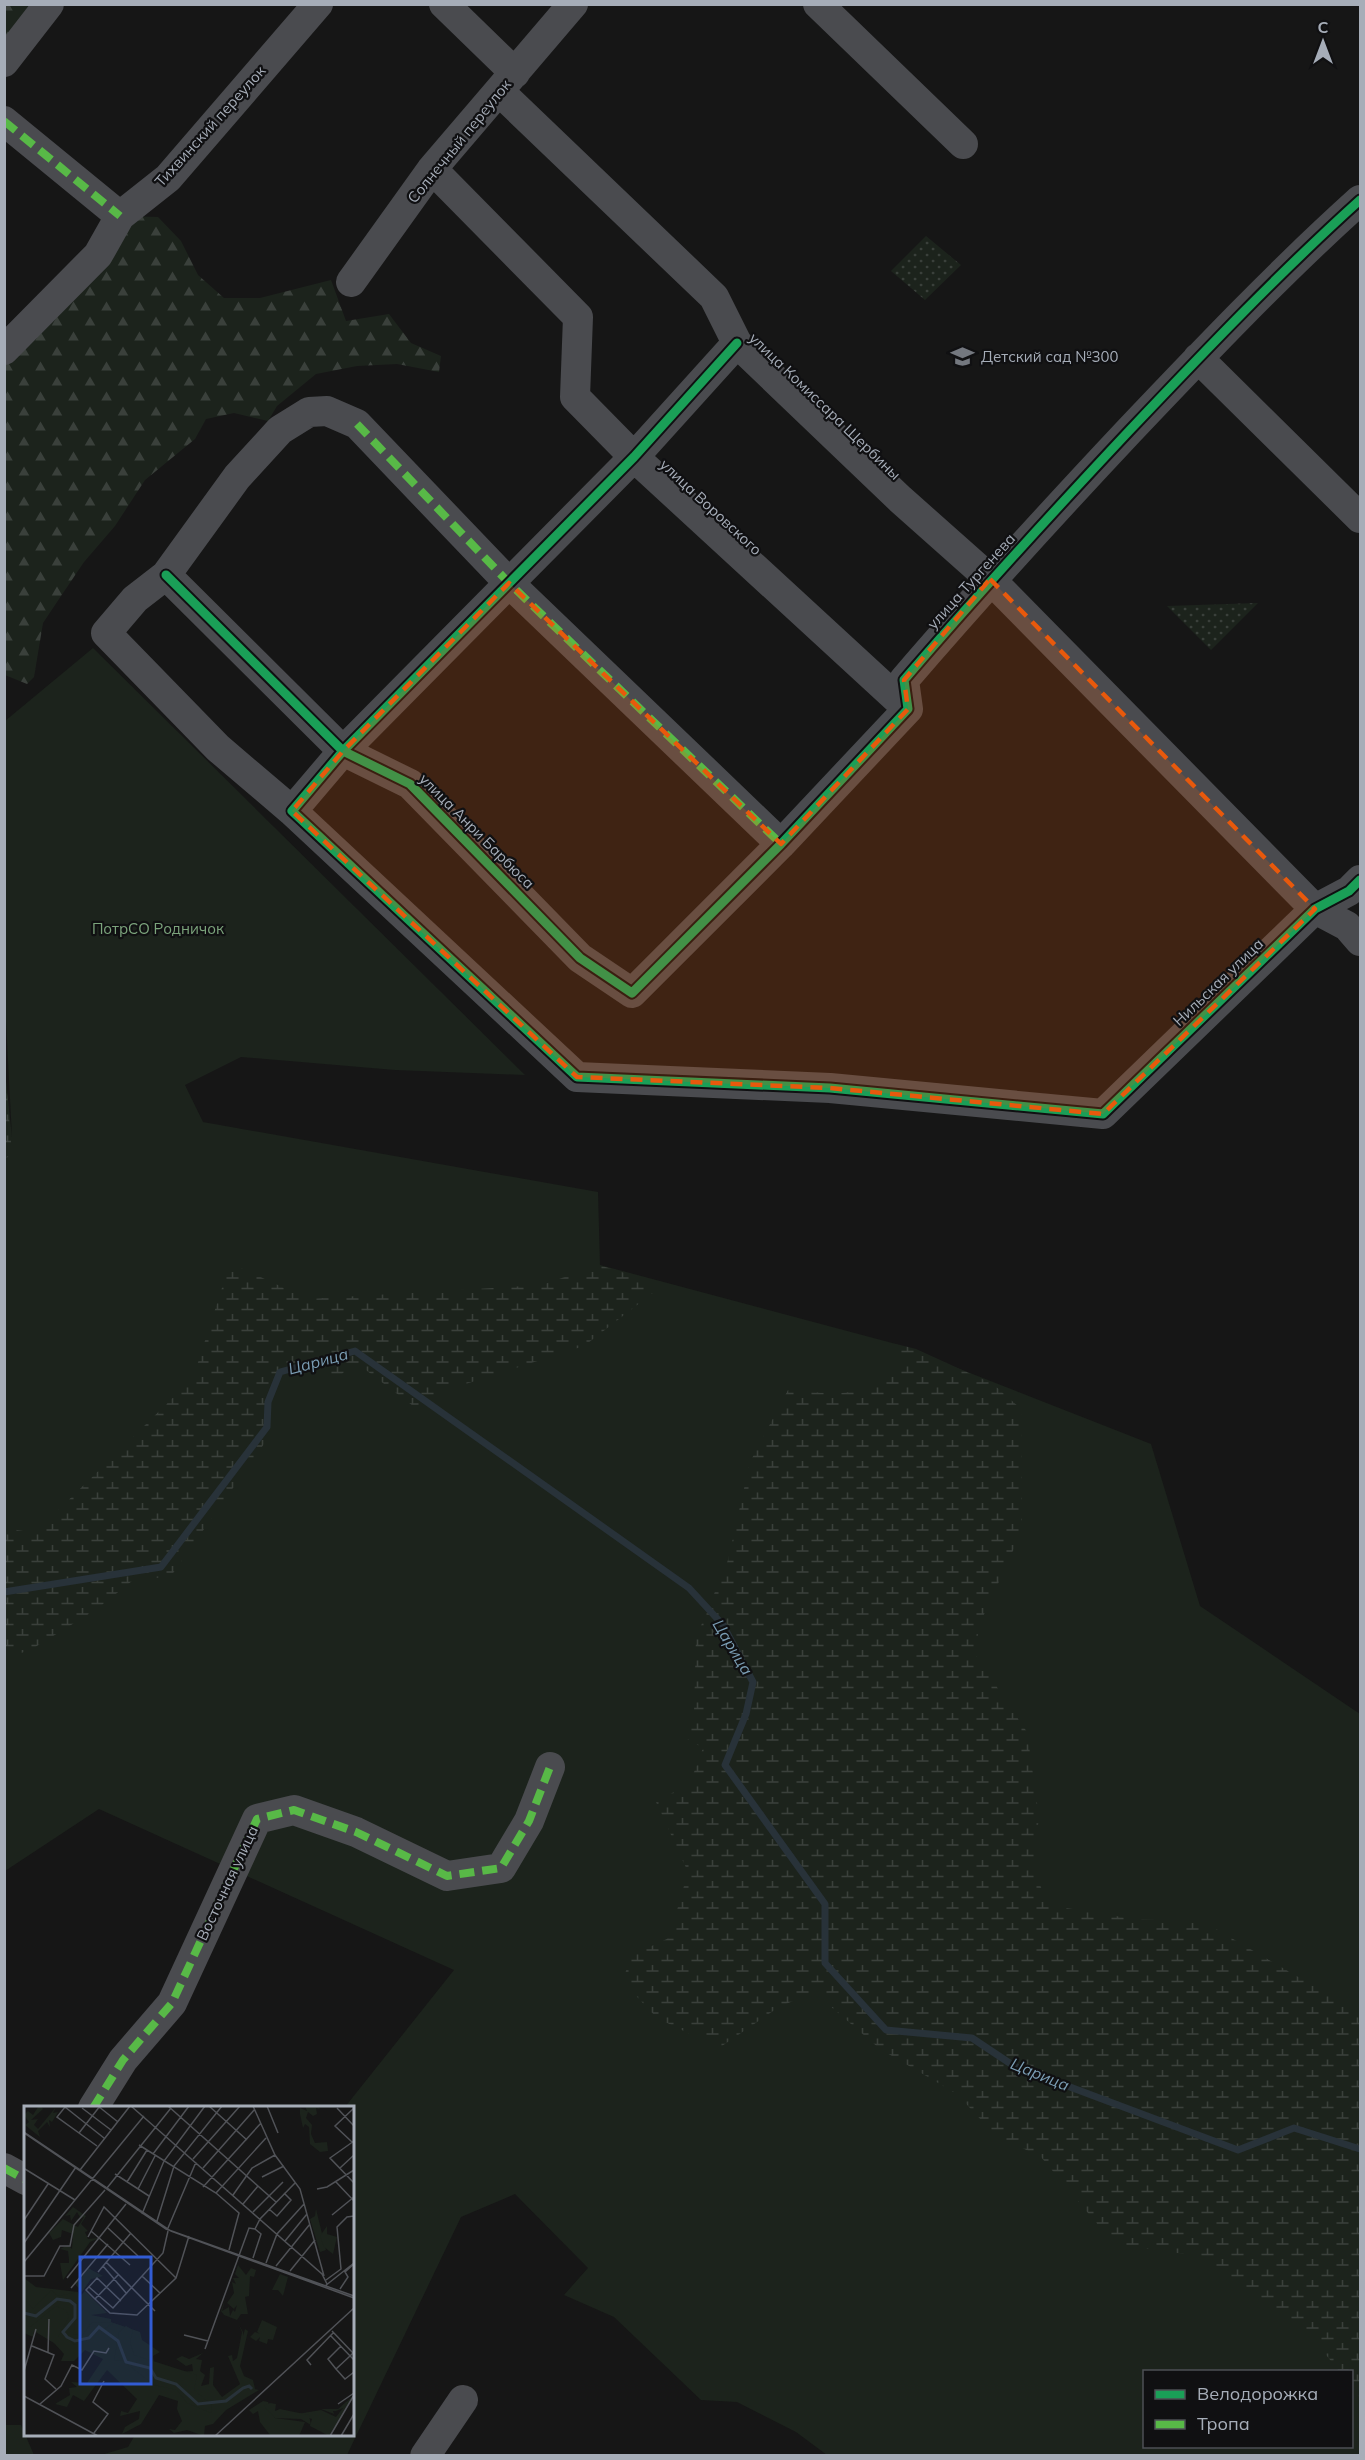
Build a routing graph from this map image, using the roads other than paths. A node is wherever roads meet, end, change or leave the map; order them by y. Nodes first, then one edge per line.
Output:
1 (49, 4) edge
2 (318, 4) edge
3 (444, 4) edge
4 (573, 4) edge
5 (818, 4) edge
6 (4, 62) edge
7 (507, 82) junction
8 (4, 121) edge
9 (963, 144) dead end
10 (432, 169) junction
11 (1360, 200) edge
12 (120, 216) junction
13 (351, 282) dead end
14 (737, 343) junction
15 (4, 350) edge
16 (1198, 358) junction
17 (634, 457) junction
18 (1360, 518) edge
19 (166, 575) junction
20 (990, 579) junction
21 (509, 583) junction
22 (908, 709) junction
23 (343, 751) junction
24 (292, 811) junction
25 (781, 844) junction
26 (1360, 880) edge
27 (1315, 909) junction
28 (1360, 941) edge
29 (550, 1767) dead end
30 (94, 2106) edge
31 (4, 2168) edge
32 (24, 2179) edge
33 (463, 2400) dead end
34 (425, 2456) edge

1 - 6 street
2 - 12 street, Тихвинский переулок
3 - 7 street, улица Комиссара Щербины
4 - 7 street, Солнечный переулок
5 - 9 street
7 - 10 street, Солнечный переулок
7 - 14 street, улица Комиссара Щербины
8 - 12 street
10 - 13 street, Солнечный переулок
10 - 17 street, улица Воровского
11 - 16 street, улица Тургенева
12 - 15 street, Тихвинский переулок
14 - 17 street
14 - 20 street, улица Комиссара Щербины
16 - 18 street
16 - 20 street, улица Тургенева
17 - 21 street
17 - 22 street, улица Воровского
19 - 21 street
19 - 23 street, улица Анри Барбюса
19 - 24 street
20 - 22 street, улица Тургенева
20 - 27 street, улица Комиссара Щербины
21 - 23 street
21 - 25 street
22 - 25 street
23 - 24 street
23 - 25 street, улица Анри Барбюса
24 - 27 street, Нильская улица
26 - 27 street, Нильская улица
27 - 28 street, улица Комиссара Щербины
29 - 30 street, Восточная улица
31 - 32 street
33 - 34 street

